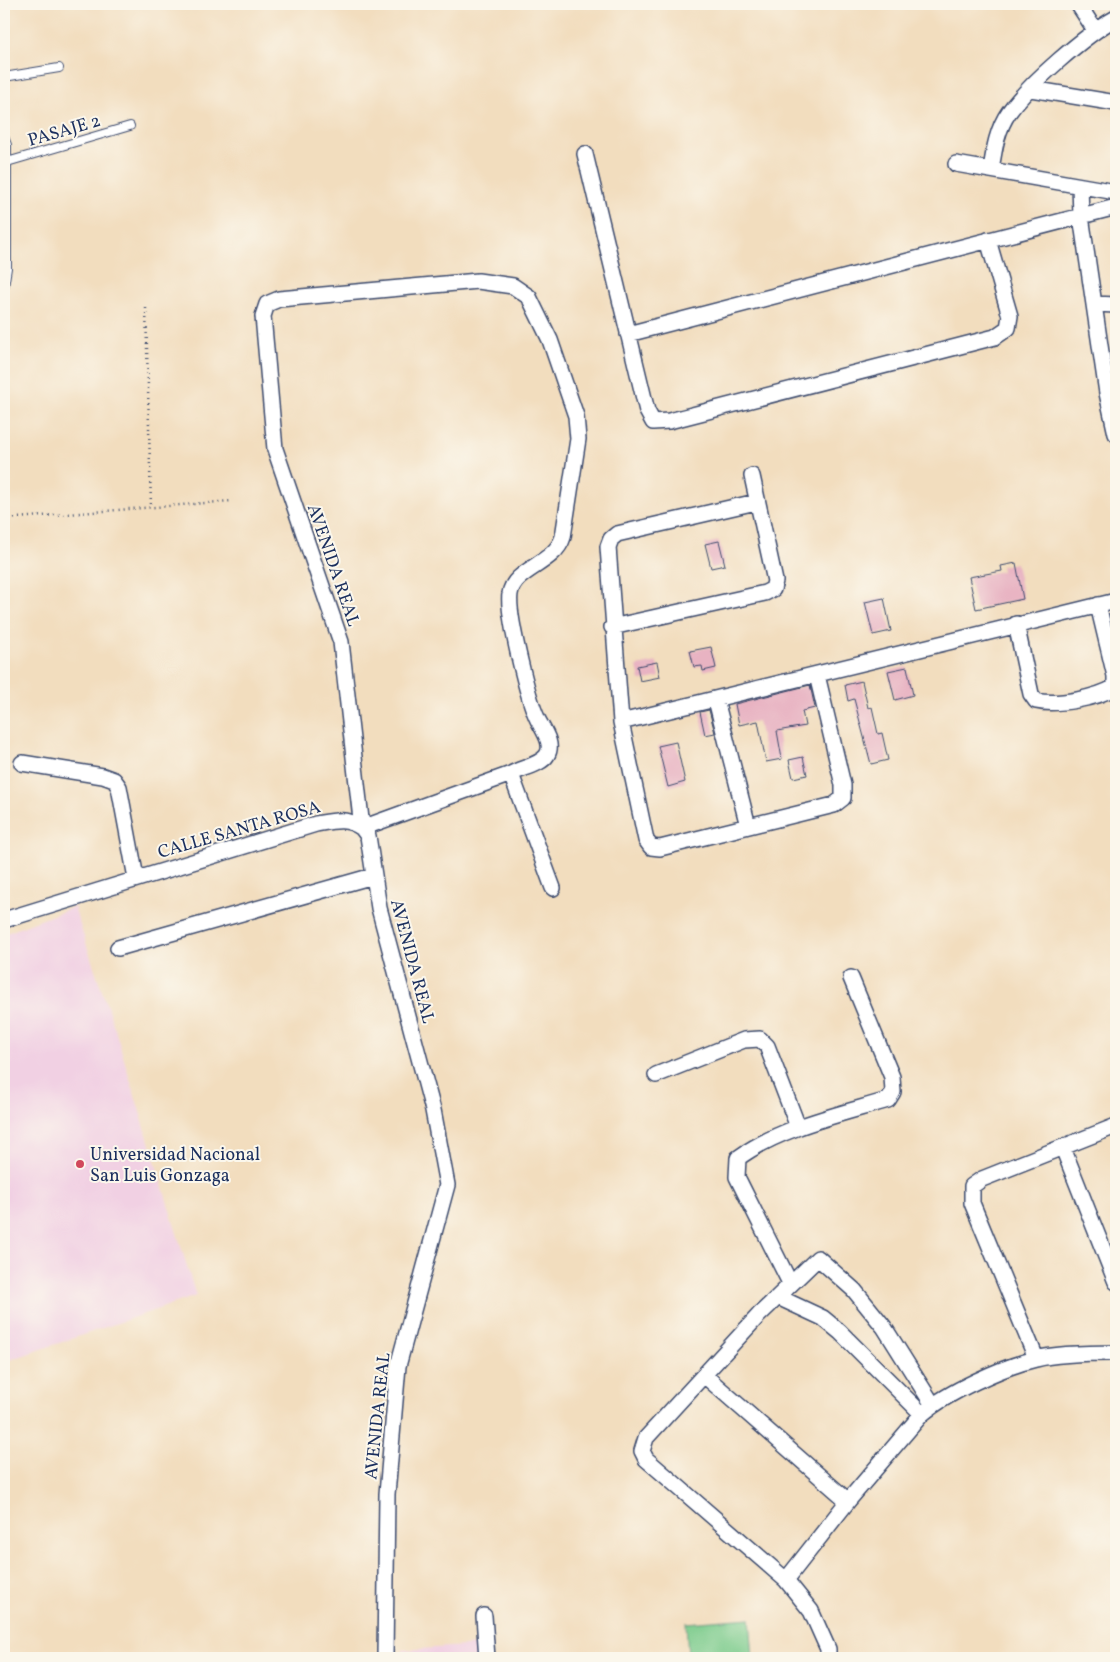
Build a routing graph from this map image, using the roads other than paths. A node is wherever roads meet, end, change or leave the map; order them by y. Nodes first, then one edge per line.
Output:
1 (1078, 4) edge
2 (1116, 18) edge
3 (1095, 30) junction
4 (59, 68) dead end
5 (4, 77) edge
6 (1031, 89) junction
7 (1116, 103) edge
8 (130, 126) dead end
9 (4, 136) edge
10 (585, 154) dead end
11 (7, 162) junction
12 (956, 164) dead end
13 (991, 170) junction
14 (1080, 186) junction
15 (1116, 192) edge
16 (1116, 207) edge
17 (1081, 216) junction
18 (988, 240) junction
19 (4, 288) edge
20 (1094, 304) junction
21 (1116, 305) edge
22 (628, 334) junction
23 (1114, 418) edge
24 (1116, 434) edge
25 (752, 476) dead end
26 (756, 502) junction
27 (1116, 601) edge
28 (1098, 605) junction
29 (1016, 624) junction
30 (612, 627) junction
31 (817, 675) junction
32 (716, 700) junction
33 (621, 722) junction
34 (22, 763) dead end
35 (511, 774) junction
36 (748, 826) junction
37 (362, 828) junction
38 (373, 876) junction
39 (136, 878) junction
40 (553, 888) dead end
41 (4, 920) edge
42 (118, 948) dead end
43 (851, 978) dead end
44 (656, 1074) dead end
45 (1116, 1126) edge
46 (798, 1127) junction
47 (1063, 1148) junction
48 (1116, 1282) edge
49 (790, 1283) junction
50 (778, 1297) junction
51 (1116, 1352) edge
52 (1036, 1358) junction
53 (704, 1375) junction
54 (928, 1410) junction
55 (848, 1501) junction
56 (786, 1580) junction
57 (484, 1616) dead end
58 (385, 1658) edge
59 (487, 1658) edge
60 (828, 1658) edge

1 - 3 street
2 - 3 street
3 - 6 street
4 - 5 lane
6 - 7 street
6 - 13 street
8 - 11 lane, PASAJE 2
9 - 11 lane
10 - 22 street
11 - 19 lane
12 - 13 street
13 - 14 street
14 - 15 street
14 - 17 street
16 - 17 street
17 - 18 street
17 - 20 street
18 - 22 street
18 - 22 street
20 - 21 street
20 - 23 street
23 - 24 street
25 - 26 street
26 - 30 street
26 - 30 street
27 - 28 street
28 - 29 street
28 - 29 street
29 - 31 street
30 - 33 street
31 - 32 street
31 - 36 street
32 - 33 street
32 - 36 street
33 - 36 street
34 - 39 street
35 - 37 street
35 - 37 street, AVENIDA REAL
35 - 40 street
37 - 38 street, AVENIDA REAL
37 - 39 street, CALLE SANTA ROSA
38 - 42 street
38 - 58 street, AVENIDA REAL
39 - 41 street, CALLE SANTA ROSA
43 - 46 street
44 - 46 street
45 - 47 street
46 - 49 street
47 - 48 street
47 - 52 street
49 - 50 street
49 - 54 street
50 - 53 street
50 - 54 street
51 - 52 street
52 - 54 street
53 - 55 street
53 - 56 street
54 - 55 street
55 - 56 street
56 - 60 street
57 - 59 street

